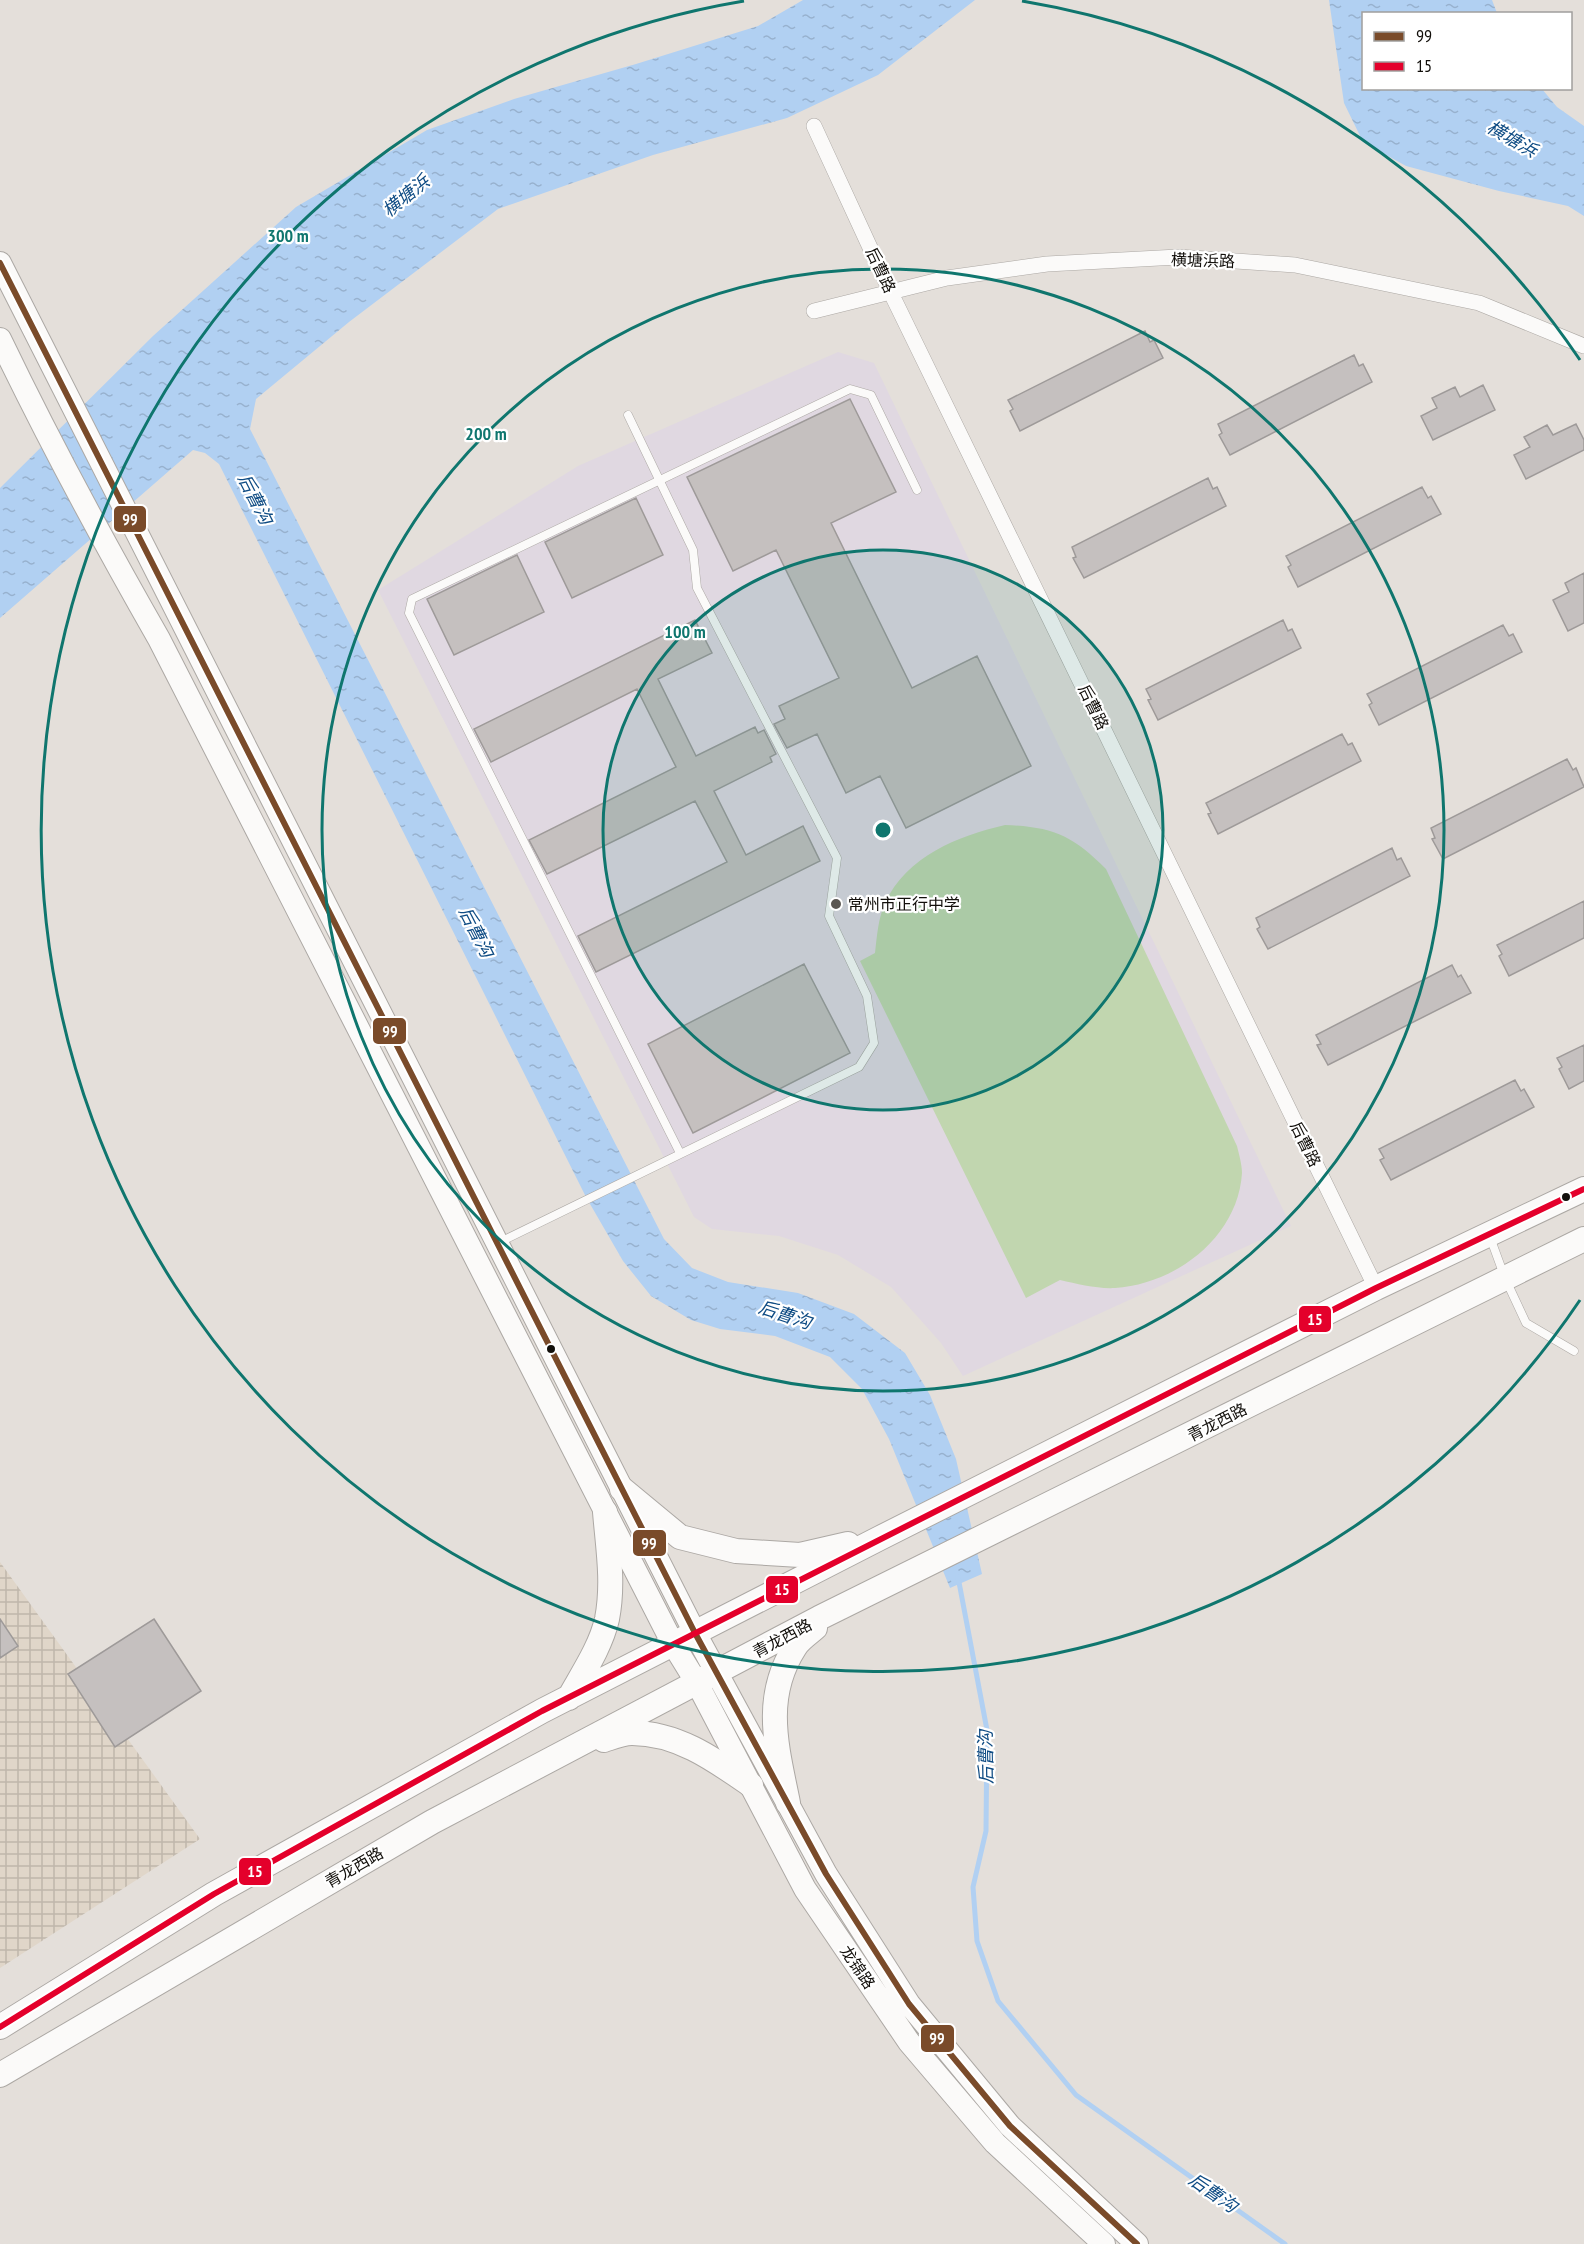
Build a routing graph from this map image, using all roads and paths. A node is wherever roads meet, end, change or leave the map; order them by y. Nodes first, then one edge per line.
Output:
1 (814, 126) dead end
2 (0, 263) edge
3 (891, 293) junction
4 (814, 311) dead end
5 (0, 339) edge
6 (1584, 346) edge
7 (628, 415) dead end
8 (659, 480) junction
9 (917, 490) dead end
10 (680, 1153) junction
11 (1584, 1189) edge
12 (1489, 1235) junction
13 (1584, 1239) edge
14 (497, 1244) junction
15 (1505, 1278) junction
16 (1376, 1288) junction
17 (1574, 1351) dead end
18 (622, 1489) junction
19 (605, 1512) junction
20 (880, 1538) junction
21 (832, 1612) junction
22 (695, 1633) junction
23 (673, 1644) junction
24 (707, 1677) junction
25 (569, 1698) junction
26 (567, 1750) junction
27 (751, 1785) junction
28 (788, 1803) junction
29 (34, 2006) junction
30 (0, 2018) edge
31 (0, 2027) edge
32 (0, 2075) edge
33 (1104, 2244) edge
34 (1137, 2244) edge

1 - 3 street, 后曹路
2 - 14 main road, 龙锦路
3 - 4 street, 横塘浜路
3 - 6 street, 横塘浜路
3 - 16 street, 后曹路
5 - 19 main road, 龙锦路
7 - 8 lane
8 - 9 lane
8 - 10 lane
8 - 10 lane
10 - 14 lane
11 - 12 main road
12 - 15 lane
12 - 16 main road
13 - 15 main road, 青龙西路
14 - 18 main road, 龙锦路
15 - 17 lane
15 - 21 main road, 青龙西路
16 - 20 main road
18 - 20 main road
18 - 22 main road, 龙锦路
19 - 23 main road, 龙锦路
19 - 25 main road
20 - 22 main road
21 - 24 main road, 青龙西路
21 - 28 main road
22 - 23 main road
22 - 24 main road, 龙锦路
23 - 24 main road, 龙锦路
23 - 25 main road
24 - 26 main road, 青龙西路
24 - 27 main road, 龙锦路
24 - 28 main road, 龙锦路
25 - 29 main road
26 - 27 main road
26 - 32 main road, 青龙西路
27 - 33 main road, 龙锦路
28 - 34 main road, 龙锦路
29 - 30 main road
29 - 31 main road

